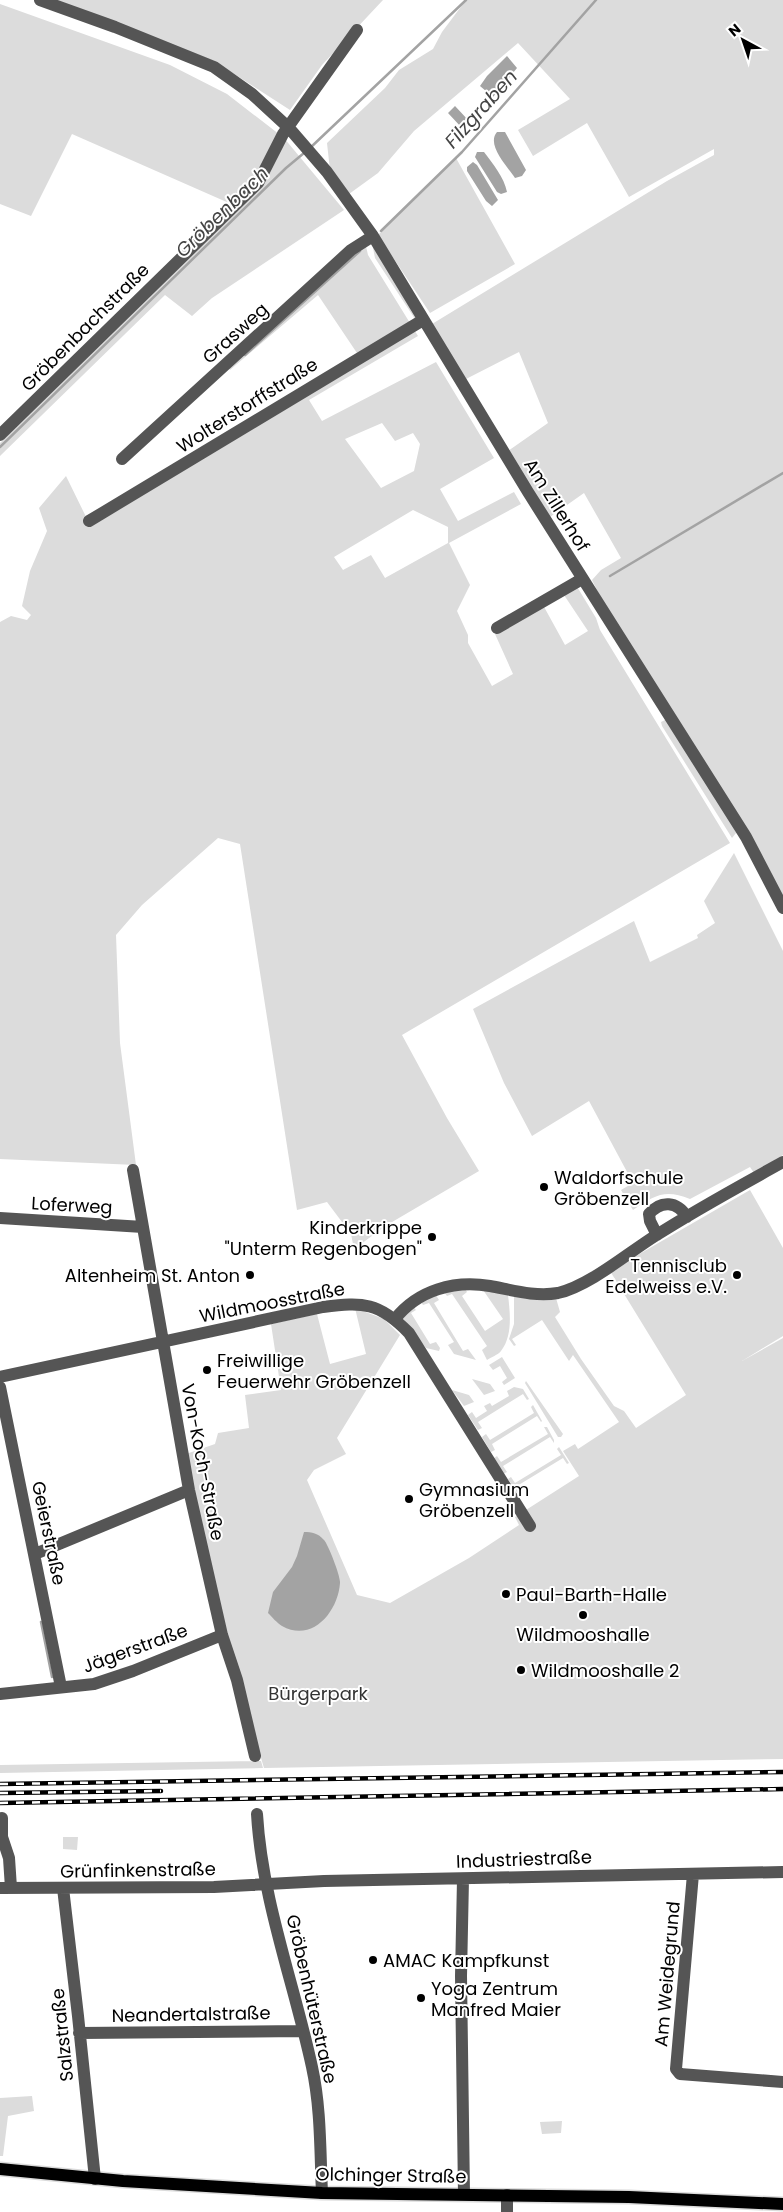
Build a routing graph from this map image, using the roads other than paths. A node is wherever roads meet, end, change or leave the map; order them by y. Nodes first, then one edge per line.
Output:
1 (40, 0) edge
2 (357, 30) dead end
3 (288, 128) junction
4 (373, 236) junction
5 (423, 320) junction
6 (0, 435) edge
7 (122, 459) dead end
8 (90, 520) dead end
9 (582, 579) junction
10 (497, 628) dead end
11 (783, 908) edge
12 (783, 1162) edge
13 (133, 1170) dead end
14 (686, 1217) junction
15 (0, 1218) edge
16 (143, 1227) junction
17 (657, 1235) junction
18 (395, 1318) junction
19 (163, 1342) junction
20 (0, 1377) edge
21 (0, 1387) edge
22 (189, 1490) junction
23 (530, 1526) dead end
24 (35, 1554) junction
25 (222, 1635) junction
26 (61, 1687) junction
27 (0, 1694) edge
28 (255, 1756) dead end
29 (256, 1814) dead end
30 (2, 1818) dead end
31 (783, 1872) edge
32 (693, 1874) junction
33 (463, 1879) junction
34 (267, 1883) junction
35 (5, 1888) edge
36 (63, 1888) junction
37 (303, 2031) junction
38 (79, 2033) junction
39 (783, 2082) edge
40 (0, 2169) edge
41 (95, 2179) junction
42 (322, 2192) junction
43 (464, 2194) junction
44 (507, 2195) junction
45 (783, 2204) edge
46 (507, 2212) edge

1 - 3 street, Am Zillerhof
2 - 3 street, Gröbenbachstraße
3 - 4 street, Am Zillerhof
3 - 6 street, Gröbenbachstraße
4 - 5 street, Am Zillerhof
4 - 7 street, Grasweg
5 - 8 street, Wolterstorffstraße
5 - 9 street, Am Zillerhof
9 - 10 street
9 - 11 street, Am Zillerhof
12 - 14 street
13 - 16 street, Von-Koch-Straße
14 - 17 street
14 - 17 street
15 - 16 street, Loferweg
16 - 19 street, Von-Koch-Straße
17 - 18 street
18 - 19 street, Wildmoosstraße
18 - 23 street, Wildmoosstraße
19 - 20 street, Wildmoosstraße
19 - 22 street, Von-Koch-Straße
21 - 24 street, Geierstraße
22 - 24 street
22 - 25 street, Von-Koch-Straße
24 - 26 street, Geierstraße
25 - 26 street, Jägerstraße
25 - 28 street, Von-Koch-Straße
26 - 27 street, Jägerstraße
29 - 34 street, Gröbenhüterstraße
30 - 35 street, Grünfinkenstraße
31 - 32 street, Industriestraße
32 - 33 street, Industriestraße
32 - 39 street, Am Weidegrund
33 - 34 street, Industriestraße
33 - 43 street
34 - 36 street, Grünfinkenstraße
34 - 37 street, Gröbenhüterstraße
35 - 36 street, Grünfinkenstraße
36 - 38 street, Salzstraße
37 - 38 street, Neandertalstraße
37 - 42 street, Gröbenhüterstraße
38 - 41 street, Salzstraße
40 - 41 main road, Olchinger Straße
41 - 42 main road, Olchinger Straße
42 - 43 main road, Olchinger Straße
43 - 44 main road, Olchinger Straße
44 - 45 main road, Olchinger Straße
44 - 46 street

